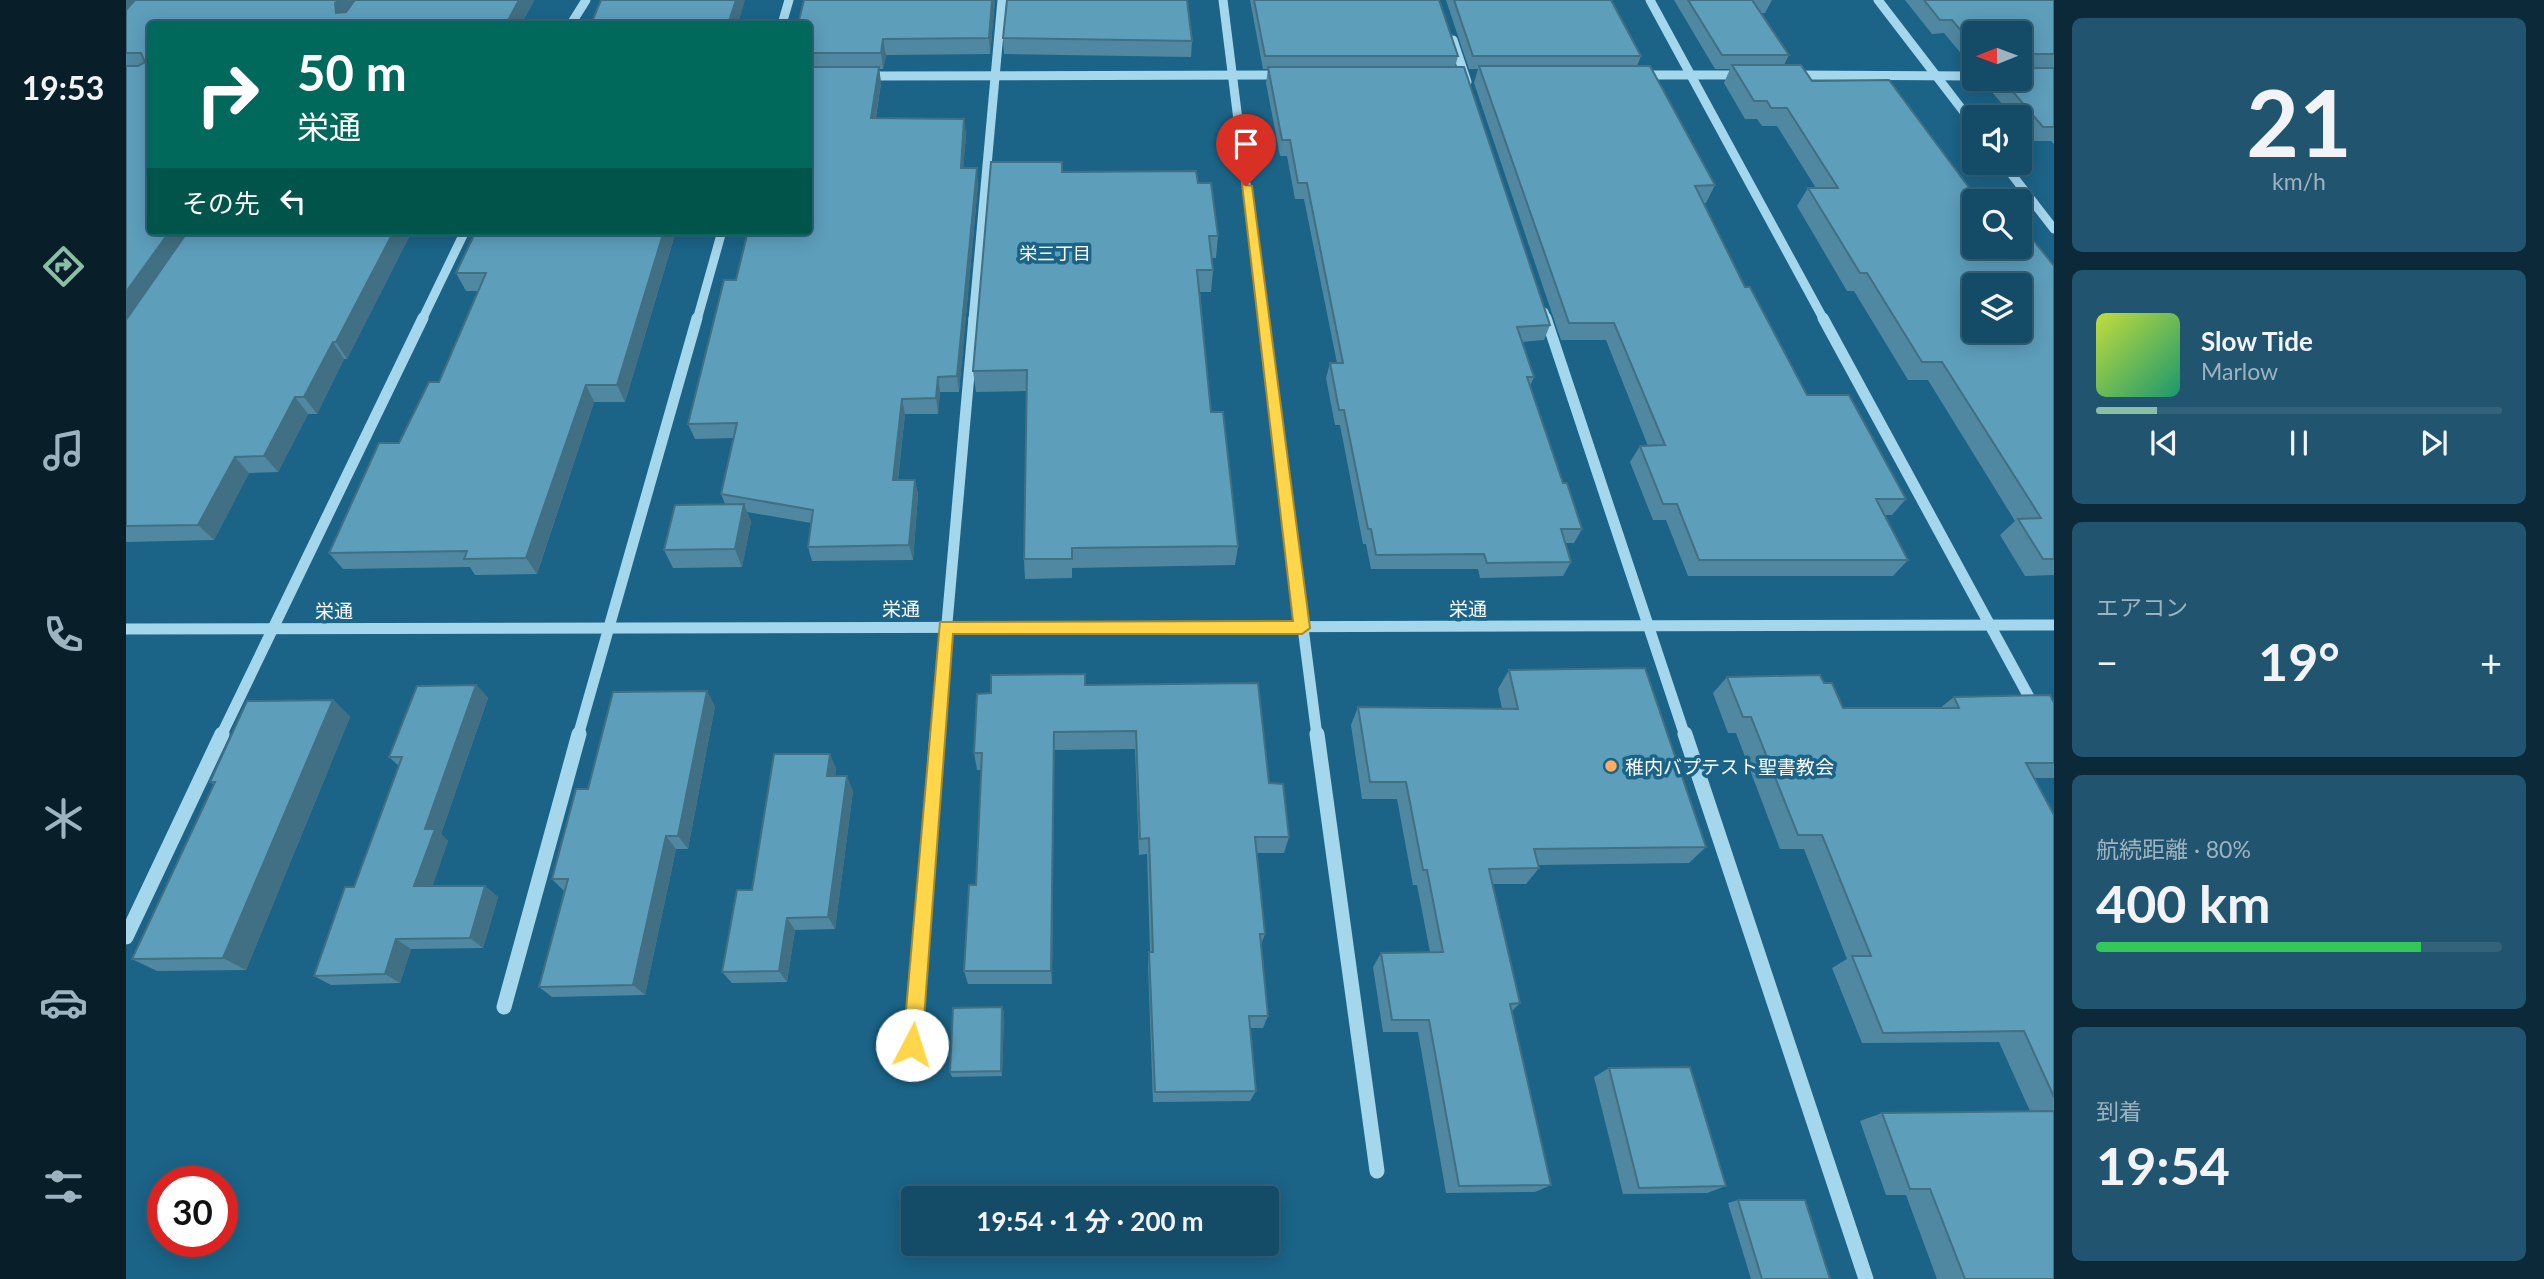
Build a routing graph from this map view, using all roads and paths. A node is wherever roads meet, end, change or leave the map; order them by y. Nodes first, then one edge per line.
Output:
1 (586, 0) edge
2 (789, 0) edge
3 (1002, 0) edge
4 (1223, 0) edge
5 (1650, 0) edge
6 (1878, 0) edge
7 (573, 21) edge
8 (783, 21) edge
9 (1448, 25) edge
10 (1233, 75) junction
11 (1287, 75) edge
12 (1451, 75) edge
13 (1472, 75) junction
14 (1624, 75) edge
15 (1690, 75) junction
16 (1758, 75) edge
17 (1786, 75) edge
18 (849, 76) edge
19 (1936, 76) junction
20 (1962, 76) edge
21 (995, 77) junction
22 (1469, 89) edge
23 (1962, 110) edge
24 (2012, 175) edge
25 (2054, 229) edge
26 (463, 235) edge
27 (721, 235) edge
28 (1540, 299) edge
29 (1989, 625) junction
30 (2054, 625) edge
31 (946, 627) junction
32 (1649, 627) junction
33 (608, 628) junction
34 (1302, 628) junction
35 (126, 629) edge
36 (272, 629) junction
37 (2041, 719) edge
38 (126, 937) edge
39 (504, 1007) dead end
40 (910, 1073) dead end
41 (1377, 1171) dead end
42 (1866, 1279) edge

1 - 7 street
2 - 8 street
3 - 21 street
4 - 10 street
5 - 15 street
6 - 19 street
9 - 13 street
10 - 11 street
10 - 21 street
10 - 34 street
12 - 13 street
13 - 22 street
14 - 15 street
15 - 16 street
15 - 29 street
17 - 19 street
18 - 21 street
19 - 20 street
19 - 23 street
21 - 31 street
24 - 25 street
26 - 36 street
27 - 33 street
28 - 32 street
29 - 30 street, 栄通
29 - 32 street, 栄通
29 - 37 street
31 - 33 street, 栄通
31 - 34 street, 栄通
31 - 40 street
32 - 34 street, 栄通
32 - 42 street
33 - 36 street, 栄通
33 - 39 street
34 - 41 street
35 - 36 street, 栄通
36 - 38 street

